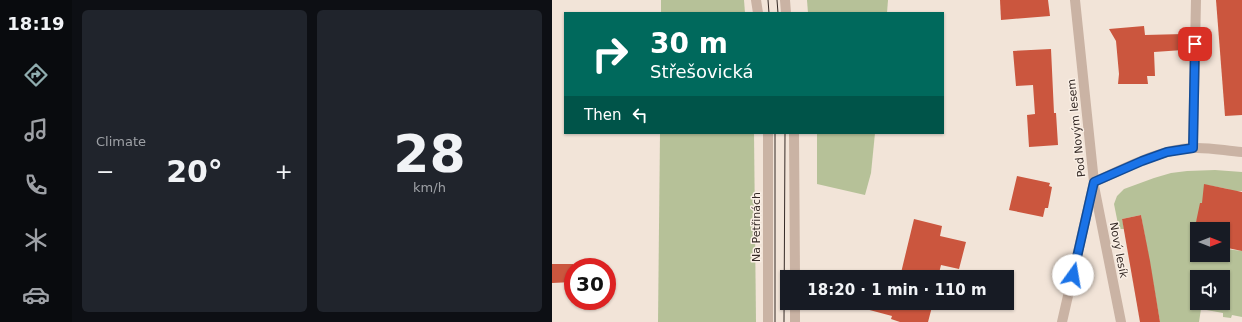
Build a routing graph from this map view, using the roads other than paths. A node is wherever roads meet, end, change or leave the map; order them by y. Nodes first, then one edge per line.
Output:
1 (756, 0) edge
2 (785, 0) edge
3 (1075, 0) edge
4 (1196, 0) edge
5 (758, 12) edge
6 (786, 12) edge
7 (768, 134) edge
8 (794, 134) edge
9 (1193, 148) junction
10 (1242, 152) edge
11 (1094, 182) junction
12 (795, 270) edge
13 (795, 310) edge
14 (768, 322) edge
15 (795, 322) edge
16 (1062, 322) edge
17 (1121, 322) edge

1 - 5 street
2 - 6 street
3 - 11 street, Pod Novým lesem
4 - 9 street
7 - 14 street, Na Petřinách
8 - 12 street
9 - 10 street
9 - 11 street
11 - 16 street, Pod Novým lesem
11 - 17 street, Nový lesík
13 - 15 street

